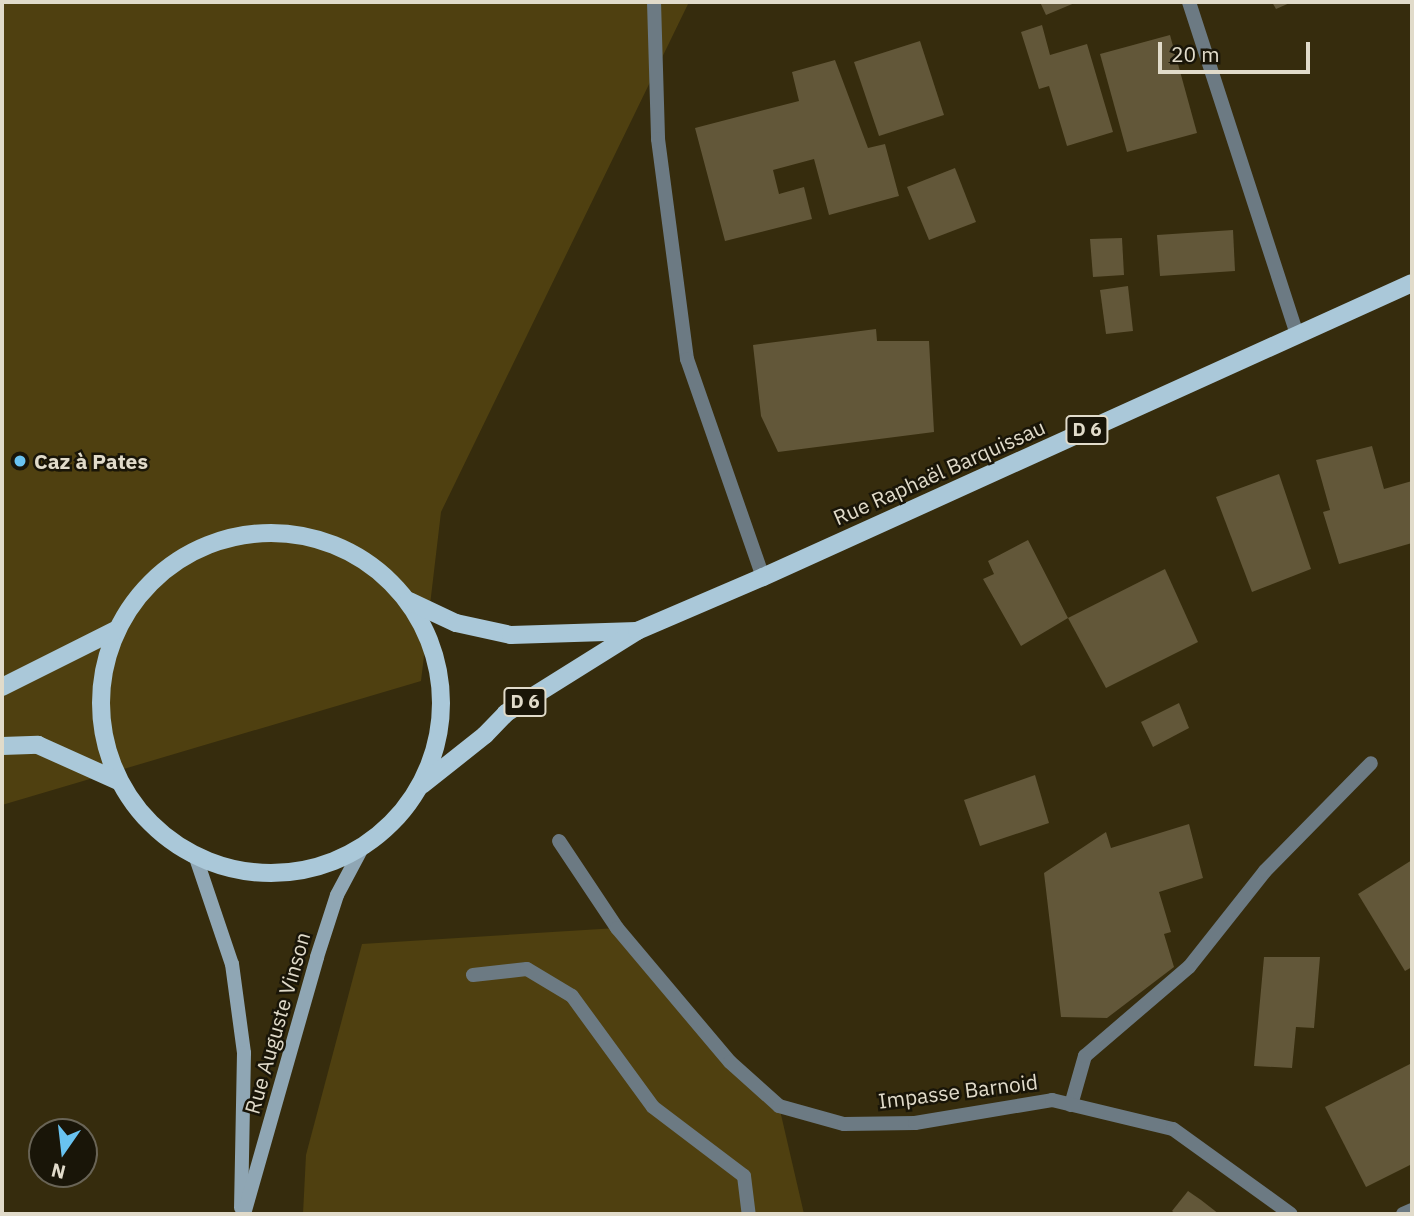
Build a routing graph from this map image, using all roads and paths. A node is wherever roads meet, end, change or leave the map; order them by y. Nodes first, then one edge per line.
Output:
1 (654, 2) edge
2 (1189, 2) edge
3 (1412, 283) edge
4 (1297, 335) junction
5 (763, 578) junction
6 (410, 601) junction
7 (116, 630) junction
8 (637, 631) junction
9 (2, 687) edge
10 (2, 746) edge
11 (1371, 763) dead end
12 (118, 781) junction
13 (422, 785) junction
14 (559, 841) dead end
15 (362, 848) junction
16 (195, 855) junction
17 (473, 975) dead end
18 (1071, 1105) junction
19 (1412, 1210) edge
20 (242, 1214) edge
21 (749, 1214) edge
22 (1291, 1214) edge
23 (1403, 1214) edge

1 - 5 street
2 - 4 street
3 - 4 main road, Rue Raphaël Barquissau / D 6
4 - 5 main road, Rue Raphaël Barquissau / D 6
5 - 8 main road, Rue Raphaël Barquissau / D 6
6 - 7 main road
6 - 8 main road, Rue Raphaël Barquissau / D 6
6 - 13 main road
7 - 9 main road
7 - 12 main road
8 - 13 main road, Rue Raphaël Barquissau / D 6
10 - 12 main road
11 - 18 street
12 - 16 main road
13 - 15 main road
14 - 18 street, Impasse Barnoid
15 - 16 main road
15 - 20 main road, Rue Auguste Vinson
16 - 20 main road, Rue Auguste Vinson
17 - 21 street
18 - 22 street, Impasse Barnoid
19 - 23 street

